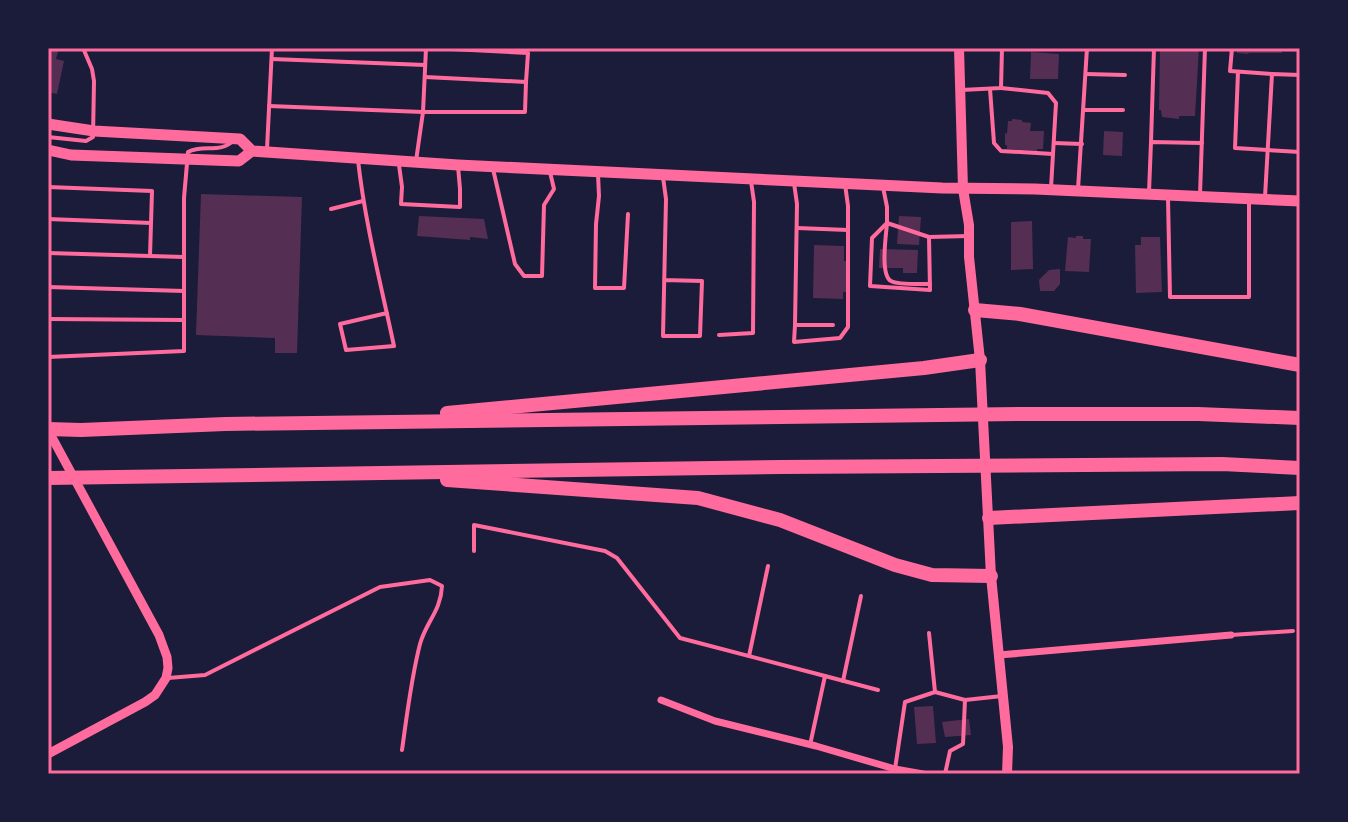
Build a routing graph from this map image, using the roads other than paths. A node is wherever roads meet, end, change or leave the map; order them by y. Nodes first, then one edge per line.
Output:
1 (83, 48) edge
2 (272, 48) edge
3 (429, 48) edge
4 (959, 48) edge
5 (1002, 48) edge
6 (1087, 48) edge
7 (1154, 48) edge
8 (1205, 48) edge
9 (1232, 48) edge
10 (272, 59) junction
11 (425, 65) junction
12 (1238, 72) junction
13 (1086, 74) junction
14 (1272, 74) junction
15 (1125, 75) dead end
16 (1300, 75) edge
17 (425, 77) junction
18 (526, 82) junction
19 (1001, 88) junction
20 (990, 89) junction
21 (961, 90) junction
22 (269, 106) junction
23 (1084, 110) junction
24 (1123, 110) dead end
25 (423, 112) junction
26 (48, 124) edge
27 (94, 131) junction
28 (48, 137) edge
29 (235, 139) junction
30 (1151, 142) junction
31 (1054, 143) junction
32 (1202, 143) junction
33 (1082, 144) junction
34 (48, 150) edge
35 (252, 151) junction
36 (1268, 151) junction
37 (267, 152) junction
38 (1300, 152) edge
39 (1053, 154) junction
40 (358, 158) junction
41 (186, 160) junction
42 (399, 162) junction
43 (416, 163) junction
44 (458, 165) junction
45 (492, 167) junction
46 (549, 169) junction
47 (598, 172) junction
48 (663, 175) junction
49 (751, 179) junction
50 (794, 181) junction
51 (845, 183) junction
52 (883, 185) junction
53 (48, 187) edge
54 (963, 189) junction
55 (1051, 190) junction
56 (1078, 191) junction
57 (1149, 195) junction
58 (1168, 196) junction
59 (1200, 197) junction
60 (1249, 199) junction
61 (1265, 200) junction
62 (363, 201) junction
63 (1300, 201) edge
64 (331, 209) dead end
65 (628, 214) dead end
66 (48, 219) edge
67 (151, 223) junction
68 (887, 223) junction
69 (797, 228) junction
70 (848, 230) junction
71 (969, 236) junction
72 (929, 237) junction
73 (48, 253) edge
74 (150, 256) junction
75 (184, 257) junction
76 (664, 280) junction
77 (930, 284) junction
78 (48, 287) edge
79 (184, 291) junction
80 (975, 310) junction
81 (387, 313) junction
82 (48, 319) edge
83 (184, 320) junction
84 (795, 325) junction
85 (833, 325) dead end
86 (719, 335) dead end
87 (48, 357) edge
88 (980, 360) junction
89 (1300, 365) edge
90 (1300, 418) edge
91 (354, 422) junction
92 (48, 430) edge
93 (1300, 468) edge
94 (323, 474) junction
95 (48, 478) edge
96 (1300, 503) edge
97 (989, 518) junction
98 (474, 551) dead end
99 (768, 566) dead end
100 (991, 576) junction
101 (861, 596) dead end
102 (1293, 631) dead end
103 (929, 633) dead end
104 (1231, 635) joint
105 (999, 655) junction
106 (749, 656) junction
107 (825, 676) junction
108 (166, 678) junction
109 (843, 681) junction
110 (878, 690) dead end
111 (935, 692) junction
112 (1003, 696) junction
113 (661, 700) dead end
114 (965, 700) junction
115 (810, 745) junction
116 (402, 750) dead end
117 (48, 754) edge
118 (894, 771) edge
119 (923, 774) edge
120 (945, 774) edge
121 (1007, 774) edge

1 - 27 lane
2 - 10 lane
3 - 11 lane
3 - 18 lane
4 - 21 main road
5 - 19 lane
6 - 13 lane
7 - 30 lane
8 - 32 lane
9 - 12 lane
10 - 11 lane
10 - 22 lane
11 - 17 lane
12 - 14 lane
12 - 36 lane
13 - 15 lane
13 - 23 lane
14 - 16 lane
14 - 36 lane
17 - 18 lane
17 - 25 lane
18 - 25 lane
19 - 20 lane
19 - 31 lane
20 - 21 lane
20 - 39 lane
21 - 54 main road
22 - 25 lane
22 - 37 lane
23 - 24 lane
23 - 33 lane
25 - 43 lane
26 - 27 main road
27 - 28 lane
27 - 29 main road
29 - 35 main road
29 - 41 lane
30 - 32 lane
30 - 57 lane
31 - 33 lane
31 - 39 lane
32 - 59 lane
33 - 56 lane
34 - 41 main road
35 - 37 main road
35 - 41 main road
36 - 38 lane
36 - 61 lane
37 - 40 main road
39 - 55 lane
40 - 42 main road
40 - 62 lane
41 - 75 lane
42 - 43 main road
42 - 44 lane
43 - 44 main road
44 - 45 main road
45 - 46 main road
45 - 46 lane
46 - 47 main road
47 - 48 main road
47 - 65 lane
48 - 49 main road
48 - 76 lane
49 - 50 main road
49 - 86 lane
50 - 51 main road
50 - 69 lane
51 - 52 main road
51 - 70 lane
52 - 54 main road
52 - 68 lane
53 - 67 lane
54 - 55 main road
54 - 71 main road
55 - 56 main road
56 - 57 main road
57 - 58 main road
58 - 59 main road
58 - 60 lane
59 - 60 main road
60 - 61 main road
61 - 63 main road
62 - 64 lane
62 - 81 lane
66 - 67 lane
67 - 74 lane
68 - 72 lane
68 - 77 lane
68 - 77 lane
69 - 70 lane
69 - 84 lane
70 - 84 lane
71 - 72 lane
71 - 80 main road
72 - 77 lane
73 - 74 lane
74 - 75 lane
75 - 79 lane
76 - 76 lane
78 - 79 lane
79 - 83 lane
80 - 88 main road
80 - 89 highway
81 - 81 lane
82 - 83 lane
83 - 87 lane
84 - 85 lane
88 - 91 highway
88 - 97 main road
90 - 91 highway
91 - 92 highway
92 - 108 street
93 - 94 highway
94 - 95 highway
94 - 100 highway
96 - 97 highway
97 - 100 main road
98 - 106 lane
99 - 106 lane
100 - 105 main road
101 - 109 lane
102 - 104 lane
103 - 111 lane
104 - 105 street
105 - 112 main road
106 - 107 lane
107 - 109 lane
107 - 115 lane
108 - 116 lane
108 - 117 street
109 - 110 lane
111 - 114 lane
111 - 118 lane
112 - 114 lane
112 - 121 main road
113 - 115 street
114 - 120 lane
115 - 118 street
118 - 119 street

